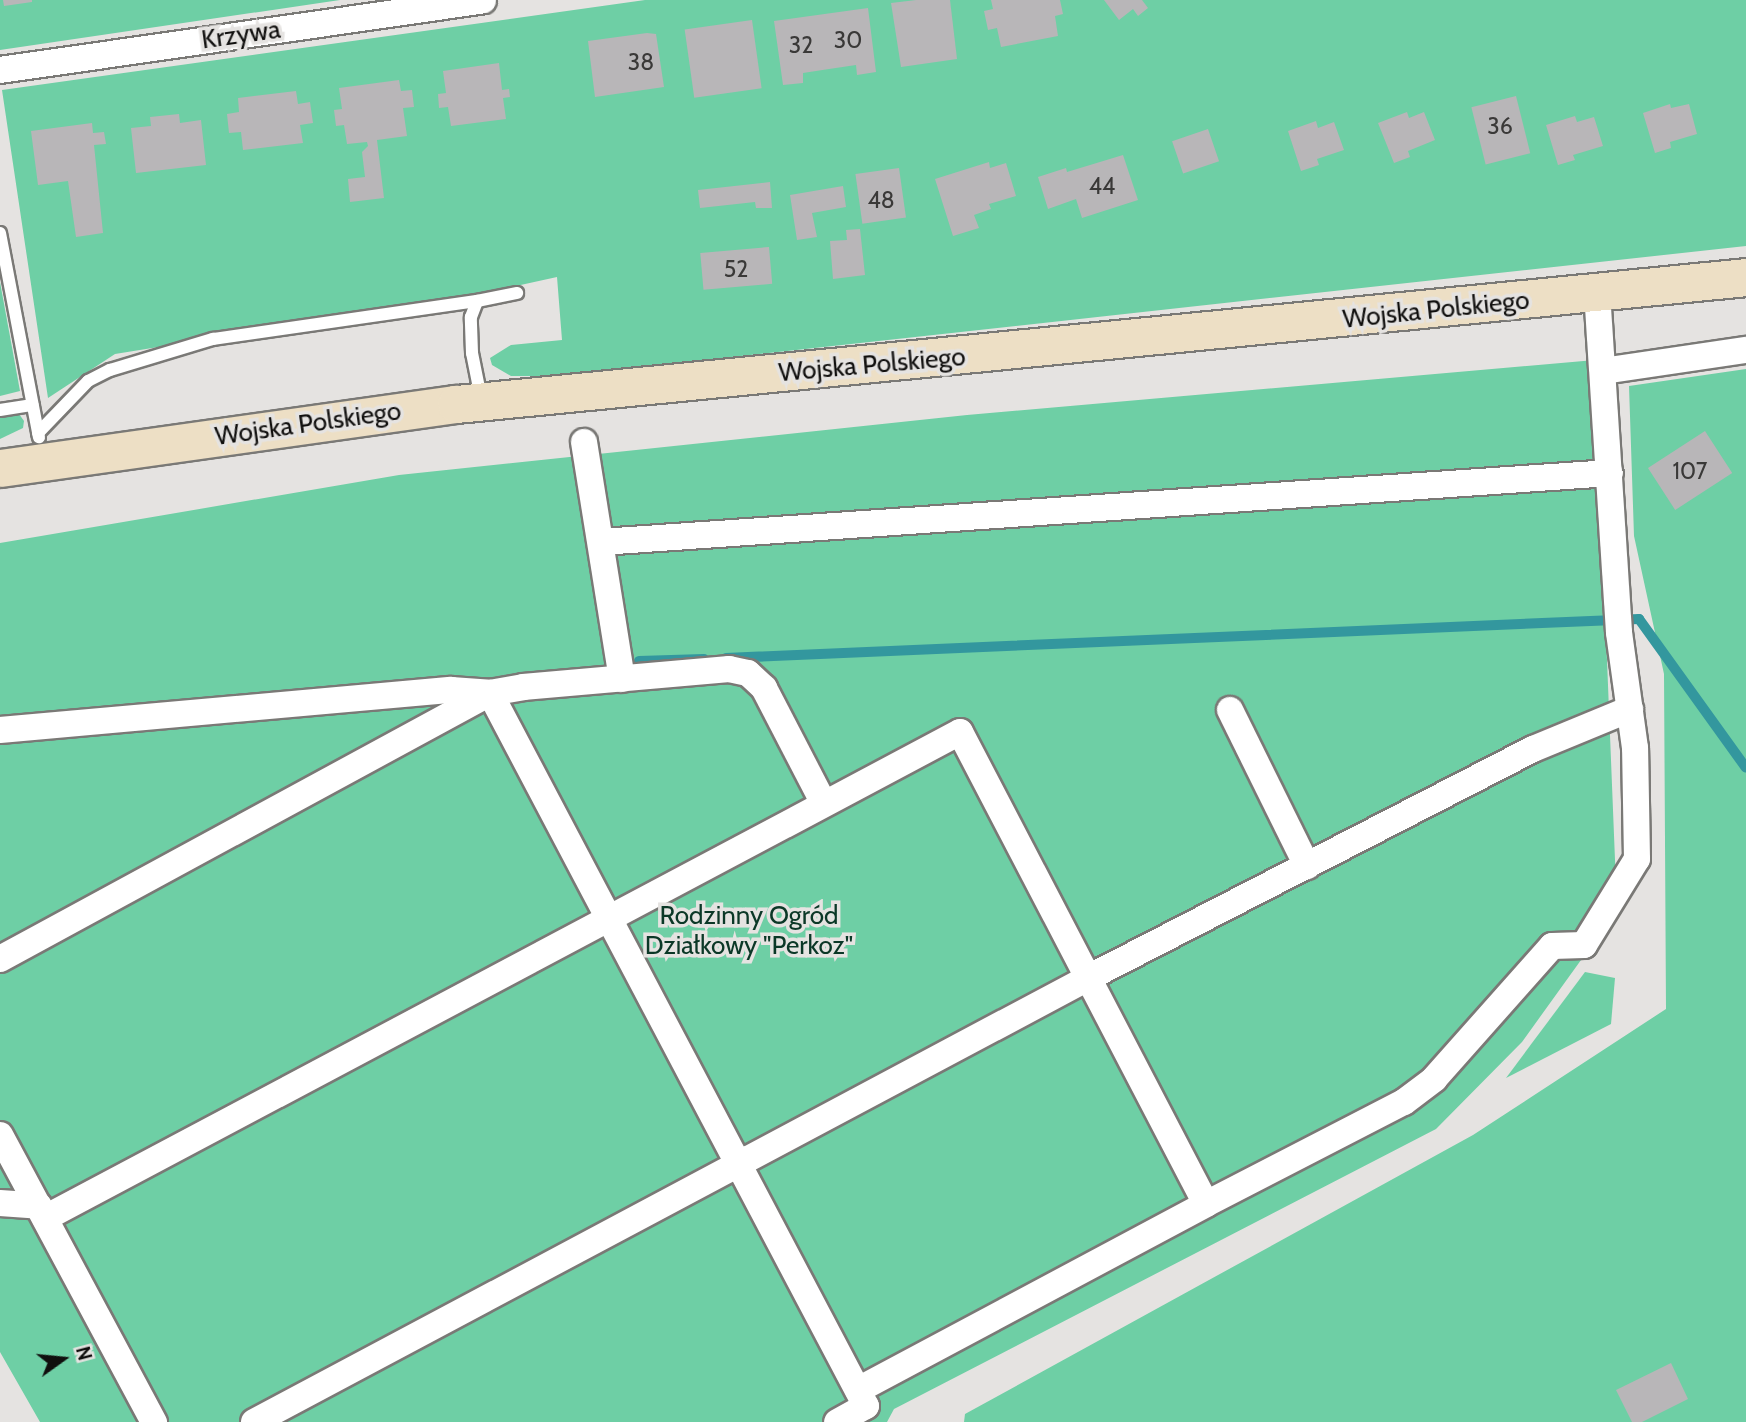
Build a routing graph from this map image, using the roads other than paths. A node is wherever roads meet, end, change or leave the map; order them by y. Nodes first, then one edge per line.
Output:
1 (483, 0) edge
2 (0, 70) edge
3 (0, 233) edge
4 (1746, 277) edge
5 (517, 293) dead end
6 (1597, 294) junction
7 (477, 301) junction
8 (1746, 350) edge
9 (1602, 371) junction
10 (482, 402) junction
11 (33, 405) junction
12 (0, 410) edge
13 (584, 442) dead end
14 (41, 447) junction
15 (0, 468) edge
16 (1610, 473) junction
17 (601, 542) junction
18 (622, 679) junction
19 (489, 693) junction
20 (1630, 709) junction
21 (1230, 710) dead end
22 (0, 730) edge
23 (823, 802) junction
24 (1307, 866) junction
25 (609, 919) junction
26 (0, 959) edge
27 (1086, 979) junction
28 (0, 1135) edge
29 (738, 1163) junction
30 (0, 1203) edge
31 (1206, 1204) junction
32 (42, 1212) junction
33 (858, 1390) junction
34 (154, 1422) edge
35 (254, 1422) edge
36 (837, 1422) edge

1 - 2 street, Krzywa
3 - 11 lane
4 - 6 street, Wojska Polskiego
5 - 7 lane
6 - 9 street
6 - 10 street, Wojska Polskiego
7 - 10 lane
7 - 14 lane
8 - 9 street
9 - 16 street
10 - 14 street, Wojska Polskiego
11 - 12 lane
11 - 14 lane
13 - 17 street
14 - 15 street, Wojska Polskiego
16 - 17 street
16 - 20 street
17 - 18 street
18 - 19 street
18 - 23 street
19 - 22 street
19 - 25 street
19 - 26 street
20 - 24 street
20 - 31 street
21 - 24 street
23 - 25 street
23 - 27 street
24 - 27 street
25 - 29 street
25 - 32 street
27 - 29 street
27 - 31 street
28 - 32 street
29 - 33 street
29 - 35 street
30 - 32 street
31 - 33 street
32 - 34 street
33 - 36 street

